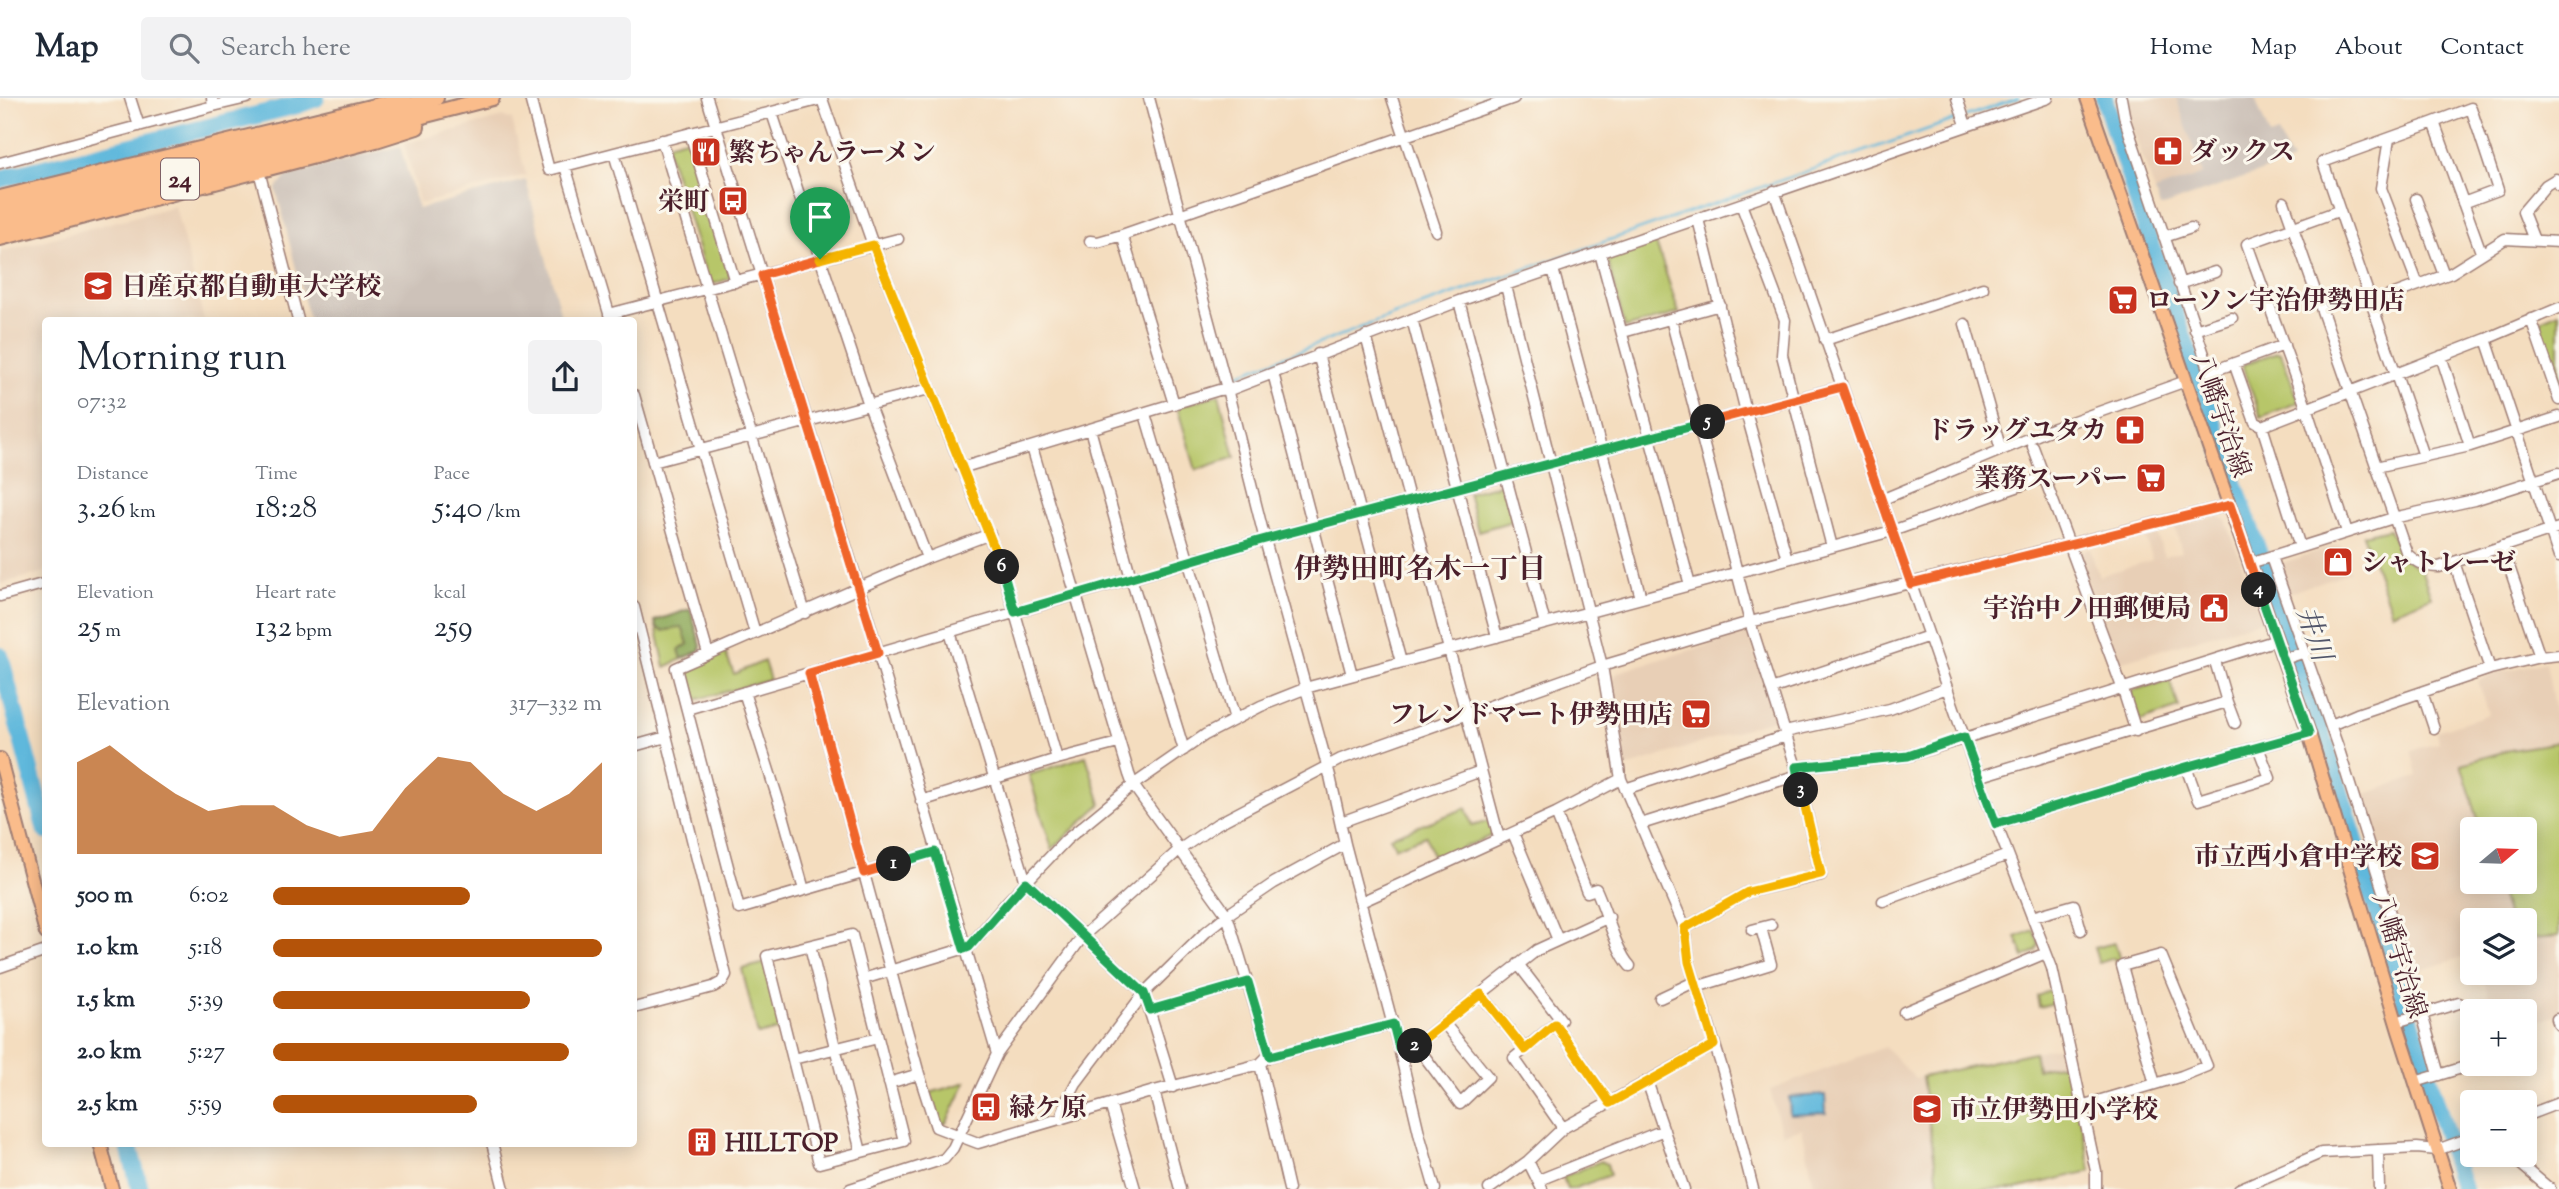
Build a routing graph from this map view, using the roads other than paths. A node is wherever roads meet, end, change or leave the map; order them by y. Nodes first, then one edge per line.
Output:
1 (130, 98) edge
2 (247, 98) edge
3 (408, 98) edge
4 (436, 98) edge
5 (492, 98) edge
6 (530, 98) edge
7 (707, 98) edge
8 (1149, 98) edge
9 (1392, 98) edge
10 (1514, 98) edge
11 (2048, 98) edge
12 (2087, 98) edge
13 (2121, 98) edge
14 (824, 99) edge
15 (212, 102) edge
16 (473, 103) junction
17 (1959, 103) edge
18 (772, 113) junction
19 (1965, 122) junction
20 (2434, 122) junction
21 (139, 126) junction
22 (358, 127) junction
23 (716, 127) junction
24 (690, 133) junction
25 (1405, 135) junction
26 (2389, 139) junction
27 (662, 140) junction
28 (614, 153) junction
29 (0, 163) edge
30 (565, 166) junction
31 (259, 171) junction
32 (2559, 185) edge
33 (1774, 191) junction
34 (0, 198) edge
35 (2416, 199) dead end
36 (2284, 202) dead end
37 (2463, 203) junction
38 (1741, 204) junction
39 (2339, 211) junction
40 (0, 212) edge
41 (1180, 213) junction
42 (1698, 219) junction
43 (0, 225) edge
44 (2293, 226) junction
45 (2191, 228) dead end
46 (1436, 230) dead end
47 (1122, 235) junction
48 (2164, 237) junction
49 (0, 238) edge
50 (898, 239) dead end
51 (2534, 240) junction
52 (1090, 241) dead end
53 (2559, 242) edge
54 (873, 245) junction
55 (2481, 252) junction
56 (1600, 253) junction
57 (820, 259) junction
58 (1553, 269) junction
59 (2215, 272) dead end
60 (762, 275) junction
61 (2444, 275) junction
62 (735, 282) junction
63 (2179, 284) junction
64 (2418, 285) junction
65 (1506, 286) junction
66 (1983, 288) dead end
67 (706, 289) junction
68 (658, 301) junction
69 (1459, 301) junction
70 (2370, 303) junction
71 (1720, 305) junction
72 (2559, 308) edge
73 (297, 317) edge
74 (610, 317) edge
75 (2232, 318) dead end
76 (1412, 319) junction
77 (1671, 319) junction
78 (2531, 319) junction
79 (1965, 324) dead end
80 (2195, 330) junction
81 (1623, 332) junction
82 (1366, 336) junction
83 (2486, 339) junction
84 (1825, 340) junction
85 (2284, 345) junction
86 (1318, 354) junction
87 (2441, 356) junction
88 (2234, 363) junction
89 (1273, 373) junction
90 (2395, 374) junction
91 (2186, 381) junction
92 (1842, 387) junction
93 (929, 389) junction
94 (1227, 389) junction
95 (2350, 390) junction
96 (1793, 400) junction
97 (2559, 400) edge
98 (1174, 404) junction
99 (869, 405) junction
100 (637, 406) edge
101 (2306, 407) junction
102 (1746, 412) junction
103 (1144, 414) junction
104 (2559, 417) edge
105 (807, 422) junction
106 (1698, 425) junction
107 (2262, 426) junction
108 (1090, 429) junction
109 (2517, 431) junction
110 (752, 436) junction
111 (1651, 438) junction
112 (2470, 446) junction
113 (1032, 447) junction
114 (2033, 447) dead end
115 (701, 449) junction
116 (2001, 450) junction
117 (1602, 451) junction
118 (2424, 456) junction
119 (653, 462) junction
120 (1551, 464) junction
121 (2376, 467) junction
122 (961, 468) junction
123 (2559, 473) edge
124 (1506, 476) junction
125 (2045, 477) junction
126 (2533, 482) junction
127 (1458, 489) junction
128 (1881, 500) junction
129 (1410, 501) junction
130 (2230, 505) junction
131 (1360, 514) junction
132 (2393, 518) junction
133 (1312, 527) junction
134 (2555, 529) edge
135 (1892, 531) junction
136 (2347, 532) junction
137 (990, 534) junction
138 (1265, 540) junction
139 (2069, 545) junction
140 (2502, 546) junction
141 (1832, 547) junction
142 (2300, 547) junction
143 (2269, 557) junction
144 (2559, 557) edge
145 (927, 558) junction
146 (1787, 559) junction
147 (1189, 562) junction
148 (2454, 562) junction
149 (2250, 564) junction
150 (1737, 573) junction
151 (1131, 578) junction
152 (42, 584) edge
153 (1911, 584) junction
154 (1690, 585) junction
155 (859, 588) junction
156 (1075, 595) junction
157 (0, 596) edge
158 (1642, 598) junction
159 (805, 612) junction
160 (1015, 612) junction
161 (1589, 612) junction
162 (637, 619) edge
163 (1750, 622) junction
164 (1545, 624) junction
165 (950, 632) junction
166 (755, 633) junction
167 (1929, 636) junction
168 (1497, 637) junction
169 (2277, 640) junction
170 (1449, 649) junction
171 (2303, 652) junction
172 (878, 653) junction
173 (708, 654) junction
174 (2559, 654) edge
175 (2540, 657) junction
176 (2286, 658) junction
177 (2215, 661) junction
178 (1401, 662) junction
179 (1602, 666) junction
180 (2490, 670) junction
181 (809, 673) junction
182 (1352, 675) junction
183 (2123, 687) junction
184 (1305, 688) junction
185 (1947, 688) junction
186 (1771, 689) junction
187 (744, 692) junction
188 (2422, 692) junction
189 (2227, 702) junction
190 (687, 709) junction
191 (1466, 714) junction
192 (1235, 719) junction
193 (2235, 723) dead end
194 (2331, 726) junction
195 (2434, 728) dead end
196 (2136, 730) junction
197 (2309, 733) junction
198 (1785, 734) junction
199 (666, 737) junction
200 (1964, 737) junction
201 (1118, 743) junction
202 (637, 745) edge
203 (2259, 747) junction
204 (1184, 750) junction
205 (0, 759) edge
206 (1057, 759) junction
207 (1328, 765) junction
208 (2186, 767) junction
209 (1481, 771) junction
210 (1797, 771) junction
211 (1978, 777) junction
212 (995, 780) junction
213 (1623, 784) junction
214 (1133, 785) junction
215 (921, 801) junction
216 (1556, 813) junction
217 (1341, 822) junction
218 (1641, 824) junction
219 (1996, 824) junction
220 (1513, 833) junction
221 (1499, 838) junction
222 (1345, 844) junction
223 (1179, 850) junction
224 (935, 852) junction
225 (2008, 855) junction
226 (864, 873) junction
227 (1026, 882) junction
228 (804, 890) junction
229 (1883, 901) dead end
230 (1361, 902) junction
231 (1227, 915) junction
232 (1609, 917) junction
233 (2032, 917) junction
234 (42, 918) edge
235 (1685, 928) junction
236 (1761, 928) dead end
237 (2081, 930) dead end
238 (1083, 936) junction
239 (1558, 940) junction
240 (810, 946) junction
241 (964, 949) junction
242 (42, 952) edge
243 (2046, 953) junction
244 (2403, 955) dead end
245 (1518, 964) junction
246 (1630, 966) dead end
247 (0, 967) edge
248 (891, 971) junction
249 (863, 979) junction
250 (1248, 982) junction
251 (1695, 984) junction
252 (1144, 993) junction
253 (1481, 994) junction
254 (1660, 998) dead end
255 (2459, 1003) dead end
256 (637, 1007) edge
257 (1150, 1010) junction
258 (1904, 1012) dead end
259 (2420, 1014) junction
260 (2400, 1021) junction
261 (1444, 1023) junction
262 (1393, 1024) junction
263 (1555, 1024) junction
264 (878, 1038) junction
265 (1416, 1045) junction
266 (1714, 1045) junction
267 (1399, 1048) junction
268 (836, 1049) junction
269 (1525, 1050) junction
270 (996, 1054) junction
271 (1270, 1056) junction
272 (793, 1059) junction
273 (1259, 1064) junction
274 (2460, 1068) edge
275 (919, 1074) junction
276 (2438, 1075) junction
277 (2419, 1081) junction
278 (1647, 1082) junction
279 (889, 1083) junction
280 (2155, 1084) junction
281 (1173, 1087) junction
282 (1154, 1091) junction
283 (1610, 1103) junction
284 (2559, 1103) edge
285 (1110, 1104) junction
286 (2081, 1106) junction
287 (2537, 1111) edge
288 (1061, 1119) junction
289 (1563, 1128) junction
290 (1664, 1130) junction
291 (958, 1137) junction
292 (2460, 1141) edge
293 (101, 1147) edge
294 (493, 1147) edge
295 (2378, 1150) junction
296 (2438, 1150) junction
297 (861, 1152) junction
298 (1528, 1161) junction
299 (2524, 1167) edge
300 (1541, 1185) edge
301 (112, 1189) edge
302 (503, 1189) edge
303 (850, 1189) edge
304 (1135, 1189) edge
305 (1181, 1189) edge
306 (1289, 1189) edge
307 (1435, 1189) edge
308 (1489, 1189) edge
309 (1684, 1189) edge
310 (1753, 1189) edge
311 (2096, 1189) edge
312 (2239, 1189) edge
313 (2379, 1189) edge
314 (2450, 1189) edge
315 (2550, 1189) edge

1 - 21 street
2 - 15 street
3 - 34 highway
4 - 22 highway, 24
5 - 16 highway, 24
6 - 30 street
7 - 23 street
8 - 41 street
9 - 25 street
10 - 25 street
11 - 19 street
12 - 91 main road, 八幡宇治線
13 - 48 street
14 - 18 street
14 - 54 street
15 - 21 street
16 - 22 highway, 24
16 - 31 highway
17 - 19 street
18 - 23 street
18 - 57 street
19 - 33 street
20 - 26 street
20 - 37 street
20 - 37 street
21 - 29 street
22 - 40 highway, 24
22 - 43 highway, 24
23 - 24 street
23 - 60 street
24 - 27 street
24 - 62 street
25 - 41 street
25 - 46 street
26 - 39 street
26 - 64 street
27 - 28 street
27 - 67 street
28 - 30 street
28 - 68 street
30 - 74 street
31 - 49 highway
31 - 73 street
32 - 51 street
33 - 38 street
33 - 84 street
35 - 61 street
36 - 44 street
37 - 55 street
38 - 42 street
38 - 96 street
39 - 44 street
39 - 70 street
41 - 47 street
41 - 94 street
42 - 56 street
42 - 71 street
44 - 85 street
44 - 95 street
45 - 48 street
47 - 52 street
47 - 98 street
48 - 63 street
50 - 54 street
51 - 53 street
51 - 55 street
54 - 57 street
54 - 93 street
55 - 61 street
56 - 58 street
56 - 81 street
57 - 60 street
57 - 99 street
58 - 65 street
58 - 117 street
59 - 63 street
60 - 62 street
60 - 105 street
61 - 64 street
62 - 67 street
63 - 80 street
64 - 70 street
65 - 69 street
65 - 120 street
66 - 84 street
67 - 68 street
67 - 110 street
68 - 74 street
68 - 115 street
69 - 76 street
69 - 124 street
70 - 90 street
71 - 77 street
71 - 102 street
72 - 78 street
75 - 80 street
76 - 82 street
76 - 127 street
77 - 81 street
77 - 106 street
78 - 83 street
78 - 97 street
79 - 116 street
80 - 88 street
81 - 111 street
82 - 86 street
82 - 129 street
83 - 87 street
83 - 109 street
84 - 92 street
85 - 88 street
85 - 101 street
86 - 89 street
86 - 131 street
87 - 90 street
87 - 112 street
88 - 107 street
89 - 94 street
89 - 133 street
90 - 95 street
90 - 118 street
91 - 116 street
91 - 130 main road, 八幡宇治線
92 - 96 street
92 - 128 street
93 - 99 street
93 - 122 street
94 - 98 street
94 - 138 street
95 - 101 street
95 - 121 street
96 - 102 street
96 - 141 street
98 - 103 street
99 - 105 street
99 - 145 street
100 - 119 street
101 - 107 street
101 - 136 street
102 - 106 street
102 - 146 street
103 - 108 street
103 - 147 street
104 - 109 street
105 - 110 street
105 - 155 street
106 - 111 street
106 - 150 street
107 - 142 street
108 - 113 street
108 - 151 street
109 - 112 street
109 - 126 street
110 - 115 street
110 - 159 street
111 - 117 street
111 - 154 street
112 - 118 street
113 - 122 street
113 - 156 street
114 - 125 street
115 - 119 street
115 - 166 street
116 - 128 street
117 - 120 street
117 - 158 street
118 - 121 street
119 - 173 street
120 - 124 street
120 - 161 street
121 - 132 street
122 - 137 street
123 - 126 street
124 - 127 street
124 - 164 street
125 - 135 street
125 - 139 street
126 - 132 street
126 - 134 street
127 - 129 street
127 - 168 street
128 - 135 street
129 - 131 street
129 - 170 street
130 - 139 street
130 - 149 main road, 八幡宇治線
131 - 133 street
131 - 178 street
132 - 136 street
132 - 148 street
133 - 138 street
133 - 182 street
134 - 140 street
134 - 144 street
135 - 141 street
135 - 153 street
136 - 142 street
137 - 145 street
137 - 160 street
138 - 147 street
138 - 184 street
139 - 153 street
139 - 183 street
140 - 148 street
140 - 175 street
141 - 146 street
142 - 143 street
143 - 149 street
143 - 171 street
145 - 155 street
146 - 150 street
147 - 151 street
147 - 192 street
148 - 180 street
149 - 169 main road, 八幡宇治線
150 - 154 street
150 - 163 street
151 - 156 street
151 - 204 street
152 - 157 street
153 - 163 street
153 - 167 street
154 - 158 street
155 - 159 street
155 - 172 street
156 - 160 street
156 - 201 street
158 - 161 street
159 - 166 street
160 - 165 street
160 - 206 street
161 - 164 street
161 - 179 street
162 - 199 street
163 - 179 street
163 - 186 street
164 - 168 street
165 - 172 street
165 - 212 street
166 - 173 street
167 - 185 street
167 - 186 street
168 - 170 street
169 - 176 main road, 八幡宇治線
169 - 177 street
170 - 178 street
170 - 191 street
171 - 176 street
171 - 194 street
172 - 181 street
172 - 215 street
173 - 190 street
174 - 175 street
175 - 180 street
176 - 197 main road, 八幡宇治線
177 - 183 street
177 - 189 street
178 - 182 street
179 - 191 street
179 - 213 street
180 - 188 street
181 - 187 street
181 - 226 street
182 - 184 street
183 - 196 street
183 - 200 street
184 - 192 street
184 - 207 street
185 - 198 street
185 - 200 street
186 - 198 street
187 - 190 street
187 - 228 street
188 - 194 street
188 - 195 street
189 - 193 street
189 - 196 street
190 - 228 street
191 - 207 street
191 - 209 street
192 - 204 street
194 - 244 street
196 - 211 street
197 - 203 street
197 - 260 main road, 八幡宇治線
198 - 210 street
198 - 213 street
199 - 202 street
199 - 256 street
200 - 210 street
200 - 211 street
201 - 206 street
201 - 214 street
203 - 208 street
203 - 208 street
204 - 214 street
205 - 234 main road
206 - 212 street
207 - 217 street
207 - 223 street
208 - 219 street
209 - 217 street
209 - 221 street
210 - 218 street
210 - 235 street
211 - 219 street
212 - 215 street
212 - 227 street
213 - 216 street
213 - 218 street
214 - 223 street
214 - 227 street
215 - 224 street
216 - 220 street
216 - 232 street
217 - 222 street
218 - 235 street
219 - 225 street
220 - 221 street
220 - 239 street
221 - 230 street
222 - 230 street
222 - 231 street
223 - 231 street
223 - 238 street
224 - 226 street
224 - 241 street
225 - 229 street
225 - 233 street
226 - 228 street
226 - 248 street
227 - 238 street
227 - 241 street
230 - 262 street
231 - 250 street
231 - 252 street
232 - 239 street
232 - 246 street
233 - 237 street
233 - 243 street
235 - 251 street
236 - 251 street
238 - 252 street
238 - 270 street
239 - 245 street
240 - 249 street
240 - 268 street
240 - 272 street
241 - 248 street
241 - 270 street
242 - 247 street
243 - 258 street
243 - 286 street
245 - 253 street
245 - 263 street
248 - 249 street
248 - 275 street
249 - 264 street
250 - 257 street
250 - 271 street
251 - 254 street
251 - 266 street
252 - 257 street
252 - 288 street
253 - 261 street
253 - 269 street
255 - 259 street
257 - 281 street
259 - 260 street
259 - 276 street
260 - 277 main road, 八幡宇治線
261 - 265 street
261 - 265 street
262 - 267 street
262 - 271 street
263 - 269 street
263 - 283 street
264 - 268 street
264 - 279 street
265 - 267 street
266 - 278 street
266 - 310 street
267 - 307 street
268 - 272 street
268 - 297 street
269 - 289 street
270 - 291 street
271 - 273 street
272 - 297 street
273 - 281 street
273 - 306 street
274 - 276 street
275 - 279 street
275 - 291 street
276 - 277 street
277 - 296 main road, 八幡宇治線
278 - 283 street
278 - 290 street
279 - 297 street
280 - 280 street
280 - 286 street
281 - 282 street
282 - 285 street
282 - 305 street
283 - 289 street
284 - 287 street
285 - 288 street
285 - 304 street
286 - 311 street
288 - 291 street
289 - 298 street
290 - 300 street
290 - 309 street
291 - 303 street
292 - 296 street
293 - 301 main road
294 - 302 street
295 - 296 street
295 - 312 street
295 - 313 street
296 - 314 main road, 八幡宇治線
298 - 300 street
298 - 308 street
299 - 315 street

